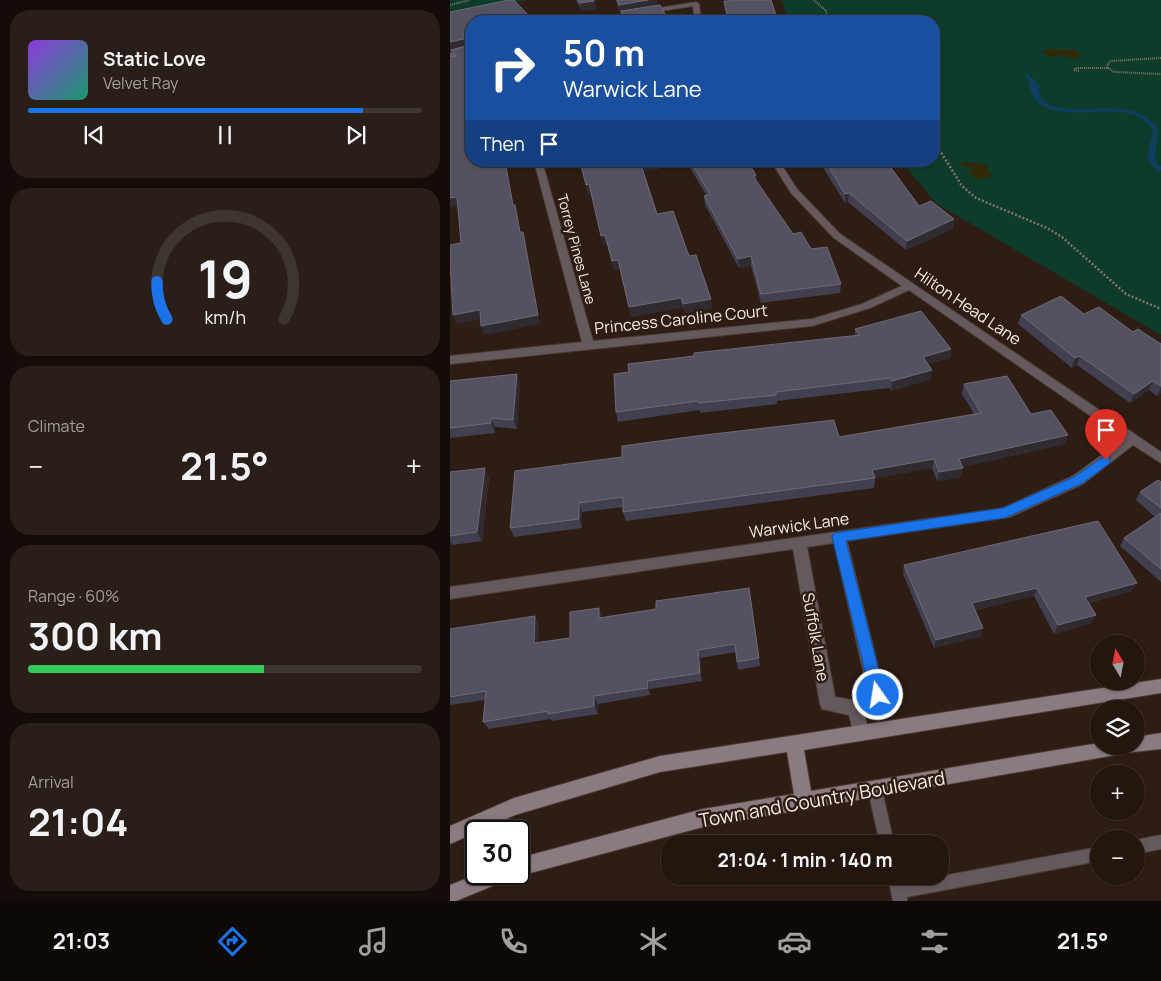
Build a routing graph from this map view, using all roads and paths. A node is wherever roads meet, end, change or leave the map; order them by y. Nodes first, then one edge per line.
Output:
1 (470, 0) edge
2 (814, 0) edge
3 (450, 5) edge
4 (624, 15) edge
5 (697, 15) edge
6 (828, 15) edge
7 (465, 52) edge
8 (450, 56) edge
9 (1161, 58) edge
10 (1108, 68) junction
11 (1079, 71) dead end
12 (1161, 74) edge
13 (940, 149) edge
14 (540, 167) edge
15 (779, 167) edge
16 (910, 286) junction
17 (1161, 309) edge
18 (588, 344) junction
19 (450, 360) edge
20 (1134, 440) junction
21 (1161, 458) edge
22 (839, 537) junction
23 (799, 542) junction
24 (450, 593) edge
25 (1161, 686) edge
26 (855, 708) junction
27 (861, 733) junction
28 (1161, 741) edge
29 (794, 742) junction
30 (1145, 744) edge
31 (1090, 753) edge
32 (875, 790) junction
33 (804, 802) junction
34 (450, 835) edge
35 (885, 835) edge
36 (1161, 842) edge
37 (1145, 845) edge
38 (1090, 856) edge
39 (530, 864) edge
40 (473, 885) edge
41 (450, 894) edge
42 (899, 896) edge

1 - 3 path
2 - 6 path
4 - 5 street
7 - 8 street
9 - 10 path
10 - 11 path
10 - 12 path
13 - 17 path
14 - 18 street, Torrey Pines Lane
15 - 16 street, Hilton Head Lane
16 - 18 street, Princess Caroline Court
16 - 20 street, Hilton Head Lane
18 - 19 street, Princess Caroline Court
20 - 21 street, Hilton Head Lane
20 - 22 street, Warwick Lane
22 - 23 street, Warwick Lane
22 - 26 street
23 - 24 street, Warwick Lane
23 - 26 street, Suffolk Lane
25 - 27 main road
26 - 27 street
27 - 29 main road
28 - 30 main road
29 - 33 main road
29 - 34 main road
31 - 32 main road, Town and Country Boulevard
32 - 33 main road, Town and Country Boulevard
32 - 35 lane
33 - 39 main road, Town and Country Boulevard
36 - 37 lane
38 - 42 lane
40 - 41 main road

